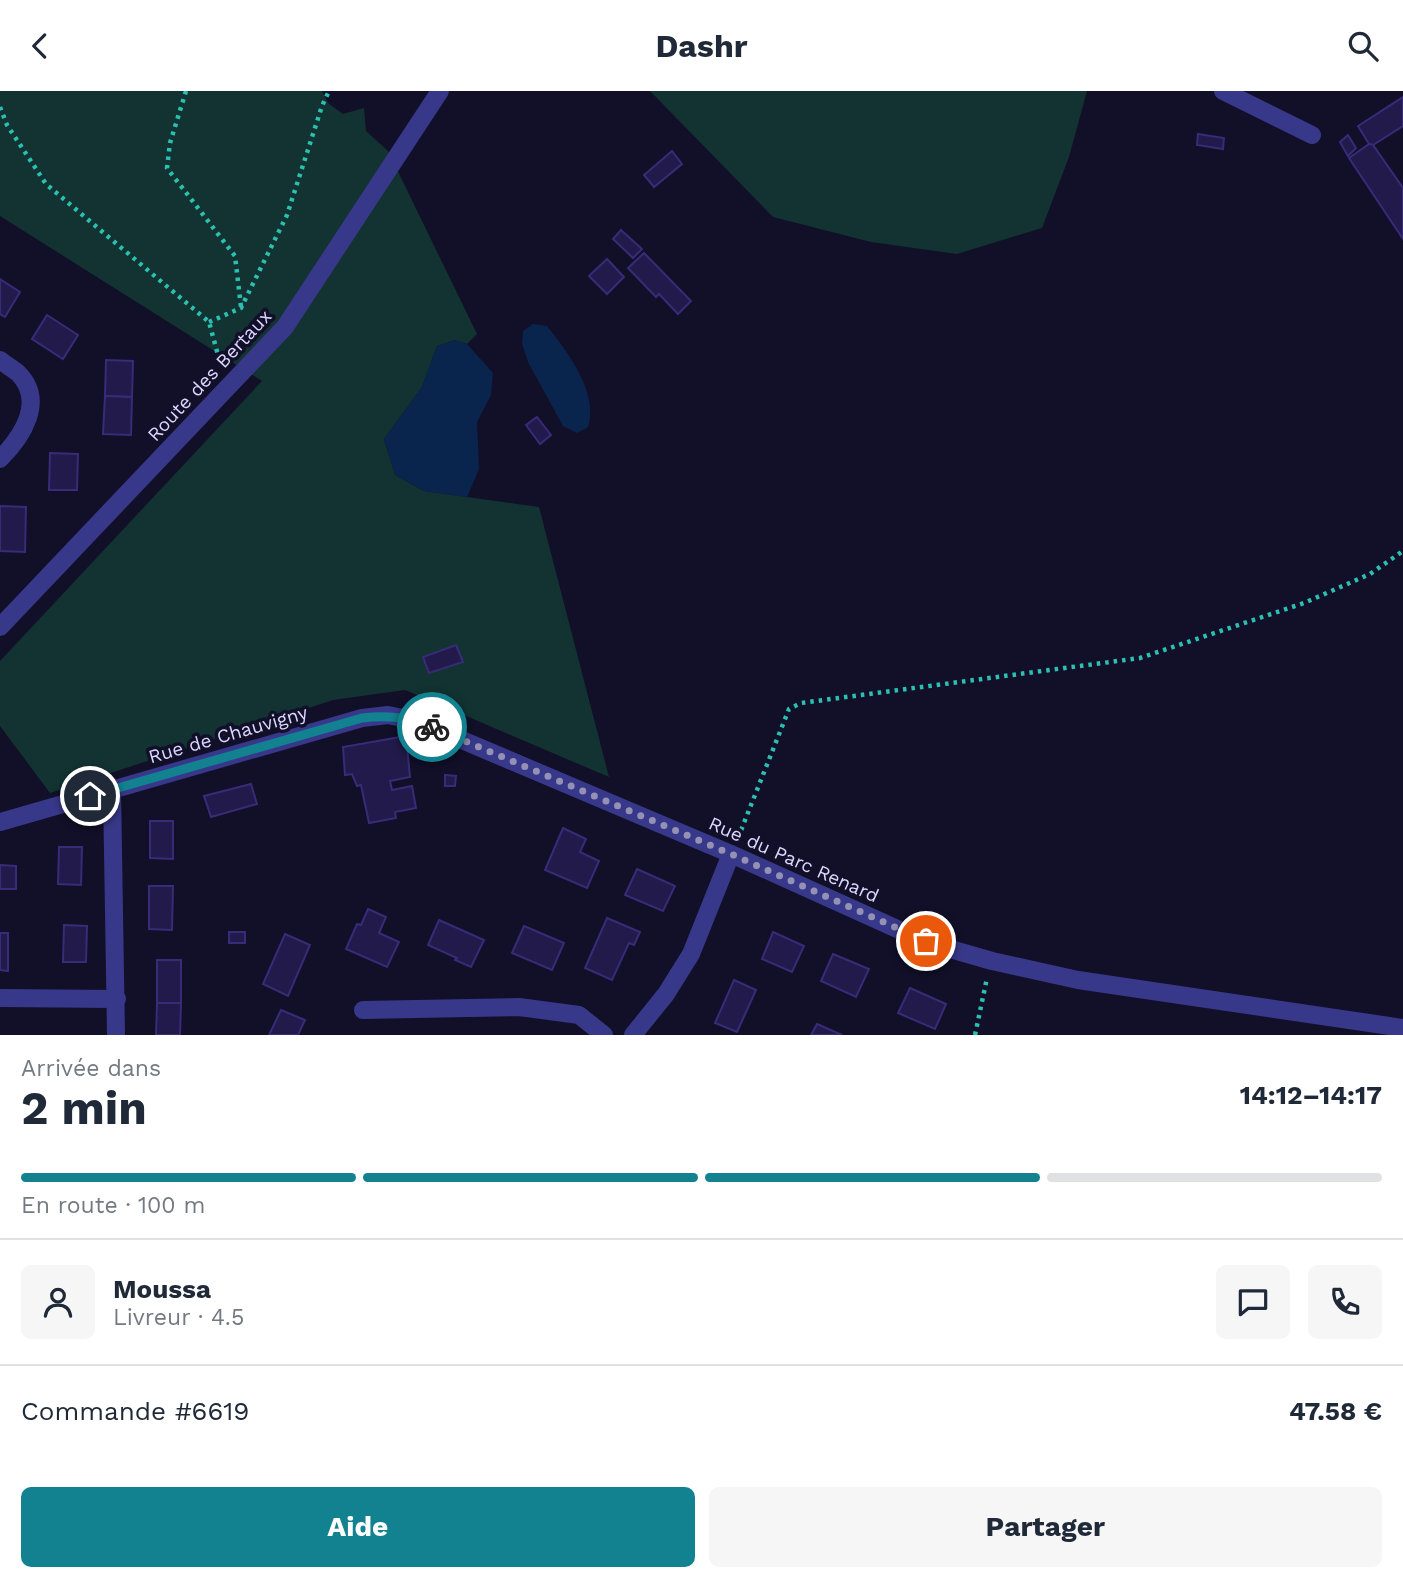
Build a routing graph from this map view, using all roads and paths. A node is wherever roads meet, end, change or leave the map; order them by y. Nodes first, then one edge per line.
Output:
1 (186, 91) edge
2 (329, 91) edge
3 (440, 91) edge
4 (1223, 91) edge
5 (0, 107) edge
6 (1312, 135) dead end
7 (241, 307) junction
8 (209, 321) junction
9 (0, 361) edge
10 (227, 388) junction
11 (0, 459) edge
12 (1403, 551) edge
13 (0, 627) edge
14 (388, 715) joint
15 (113, 790) junction
16 (0, 822) edge
17 (731, 854) junction
18 (992, 961) junction
19 (0, 998) edge
20 (117, 999) junction
21 (363, 1010) dead end
22 (1403, 1028) edge
23 (116, 1035) edge
24 (604, 1035) edge
25 (633, 1035) edge
26 (975, 1035) edge

1 - 7 path
2 - 7 path
3 - 10 street, Route des Bertaux
4 - 6 street
5 - 8 path
7 - 8 path
8 - 10 path
9 - 11 street
10 - 13 street, Route des Bertaux
12 - 17 path
14 - 15 street, Rue de Chauvigny
14 - 17 street, Rue du Parc Renard
15 - 16 street, Rue de Chauvigny
15 - 20 street
17 - 18 street, Rue du Parc Renard
17 - 25 street
18 - 22 street, Rue du Parc Renard
18 - 26 path
19 - 20 street
20 - 23 street
21 - 24 street

